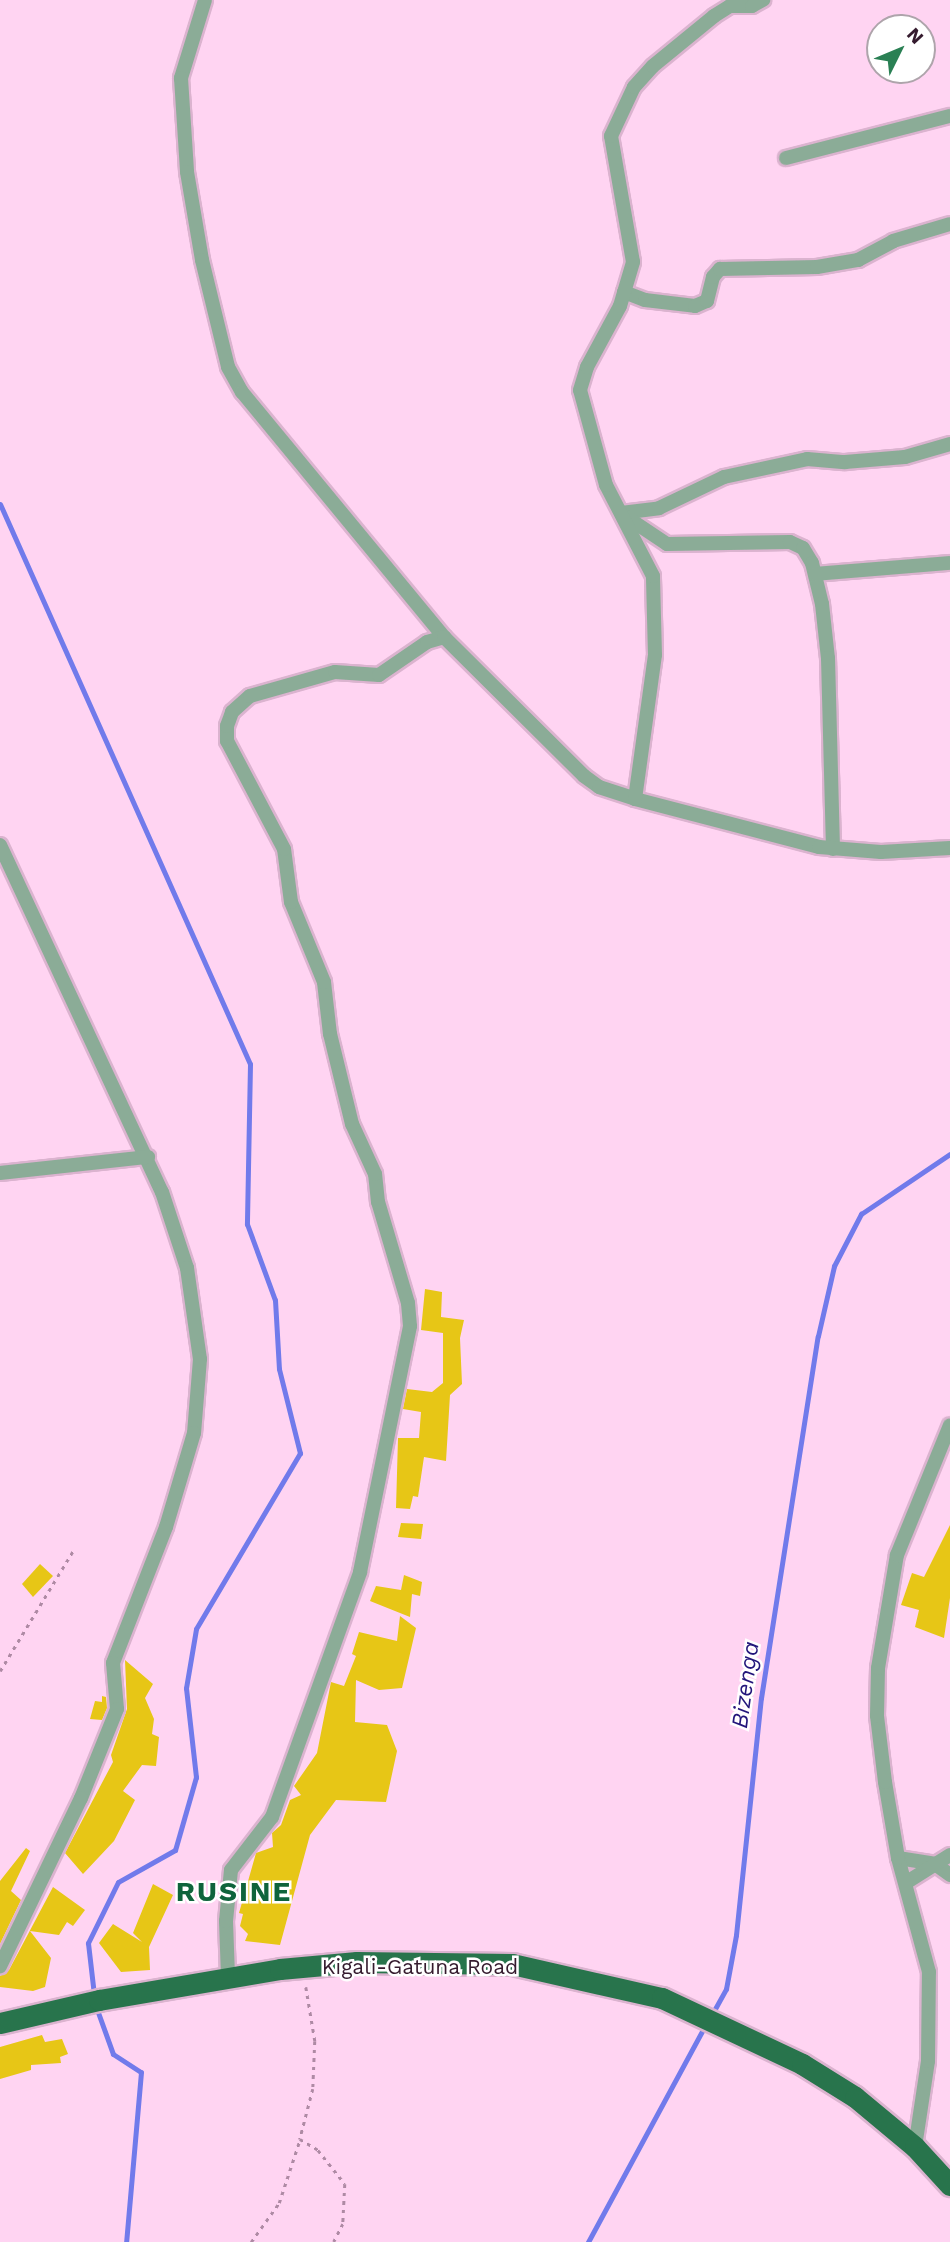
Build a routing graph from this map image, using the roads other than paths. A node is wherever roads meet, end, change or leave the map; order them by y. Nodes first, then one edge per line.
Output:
1 (205, 0) edge
2 (763, 0) edge
3 (950, 116) edge
4 (786, 158) dead end
5 (950, 225) edge
6 (624, 292) junction
7 (950, 444) edge
8 (621, 513) junction
9 (950, 563) edge
10 (815, 574) junction
11 (444, 637) junction
12 (635, 799) junction
13 (0, 845) edge
14 (950, 848) edge
15 (833, 849) junction
16 (148, 1157) junction
17 (0, 1173) edge
18 (950, 1425) edge
19 (950, 1855) edge
20 (898, 1857) junction
21 (936, 1864) junction
22 (950, 1875) edge
23 (907, 1882) junction
24 (0, 1966) edge
25 (228, 1976) junction
26 (0, 2023) edge
27 (915, 2147) junction
28 (950, 2185) edge

1 - 11 street
2 - 6 street
3 - 4 street
5 - 6 street
6 - 8 street
7 - 8 street
8 - 10 street
8 - 12 street
9 - 10 street
10 - 15 street
11 - 12 street
11 - 25 street
12 - 15 street
13 - 16 street
14 - 15 street
16 - 17 street
16 - 24 street
18 - 20 street
19 - 21 street
20 - 21 street
20 - 23 street
21 - 22 street
21 - 23 street
23 - 27 street
25 - 26 highway, Kigali-Gatuna Road
25 - 27 highway, Kigali-Gatuna Road
27 - 28 highway, Kigali-Gatuna Road

